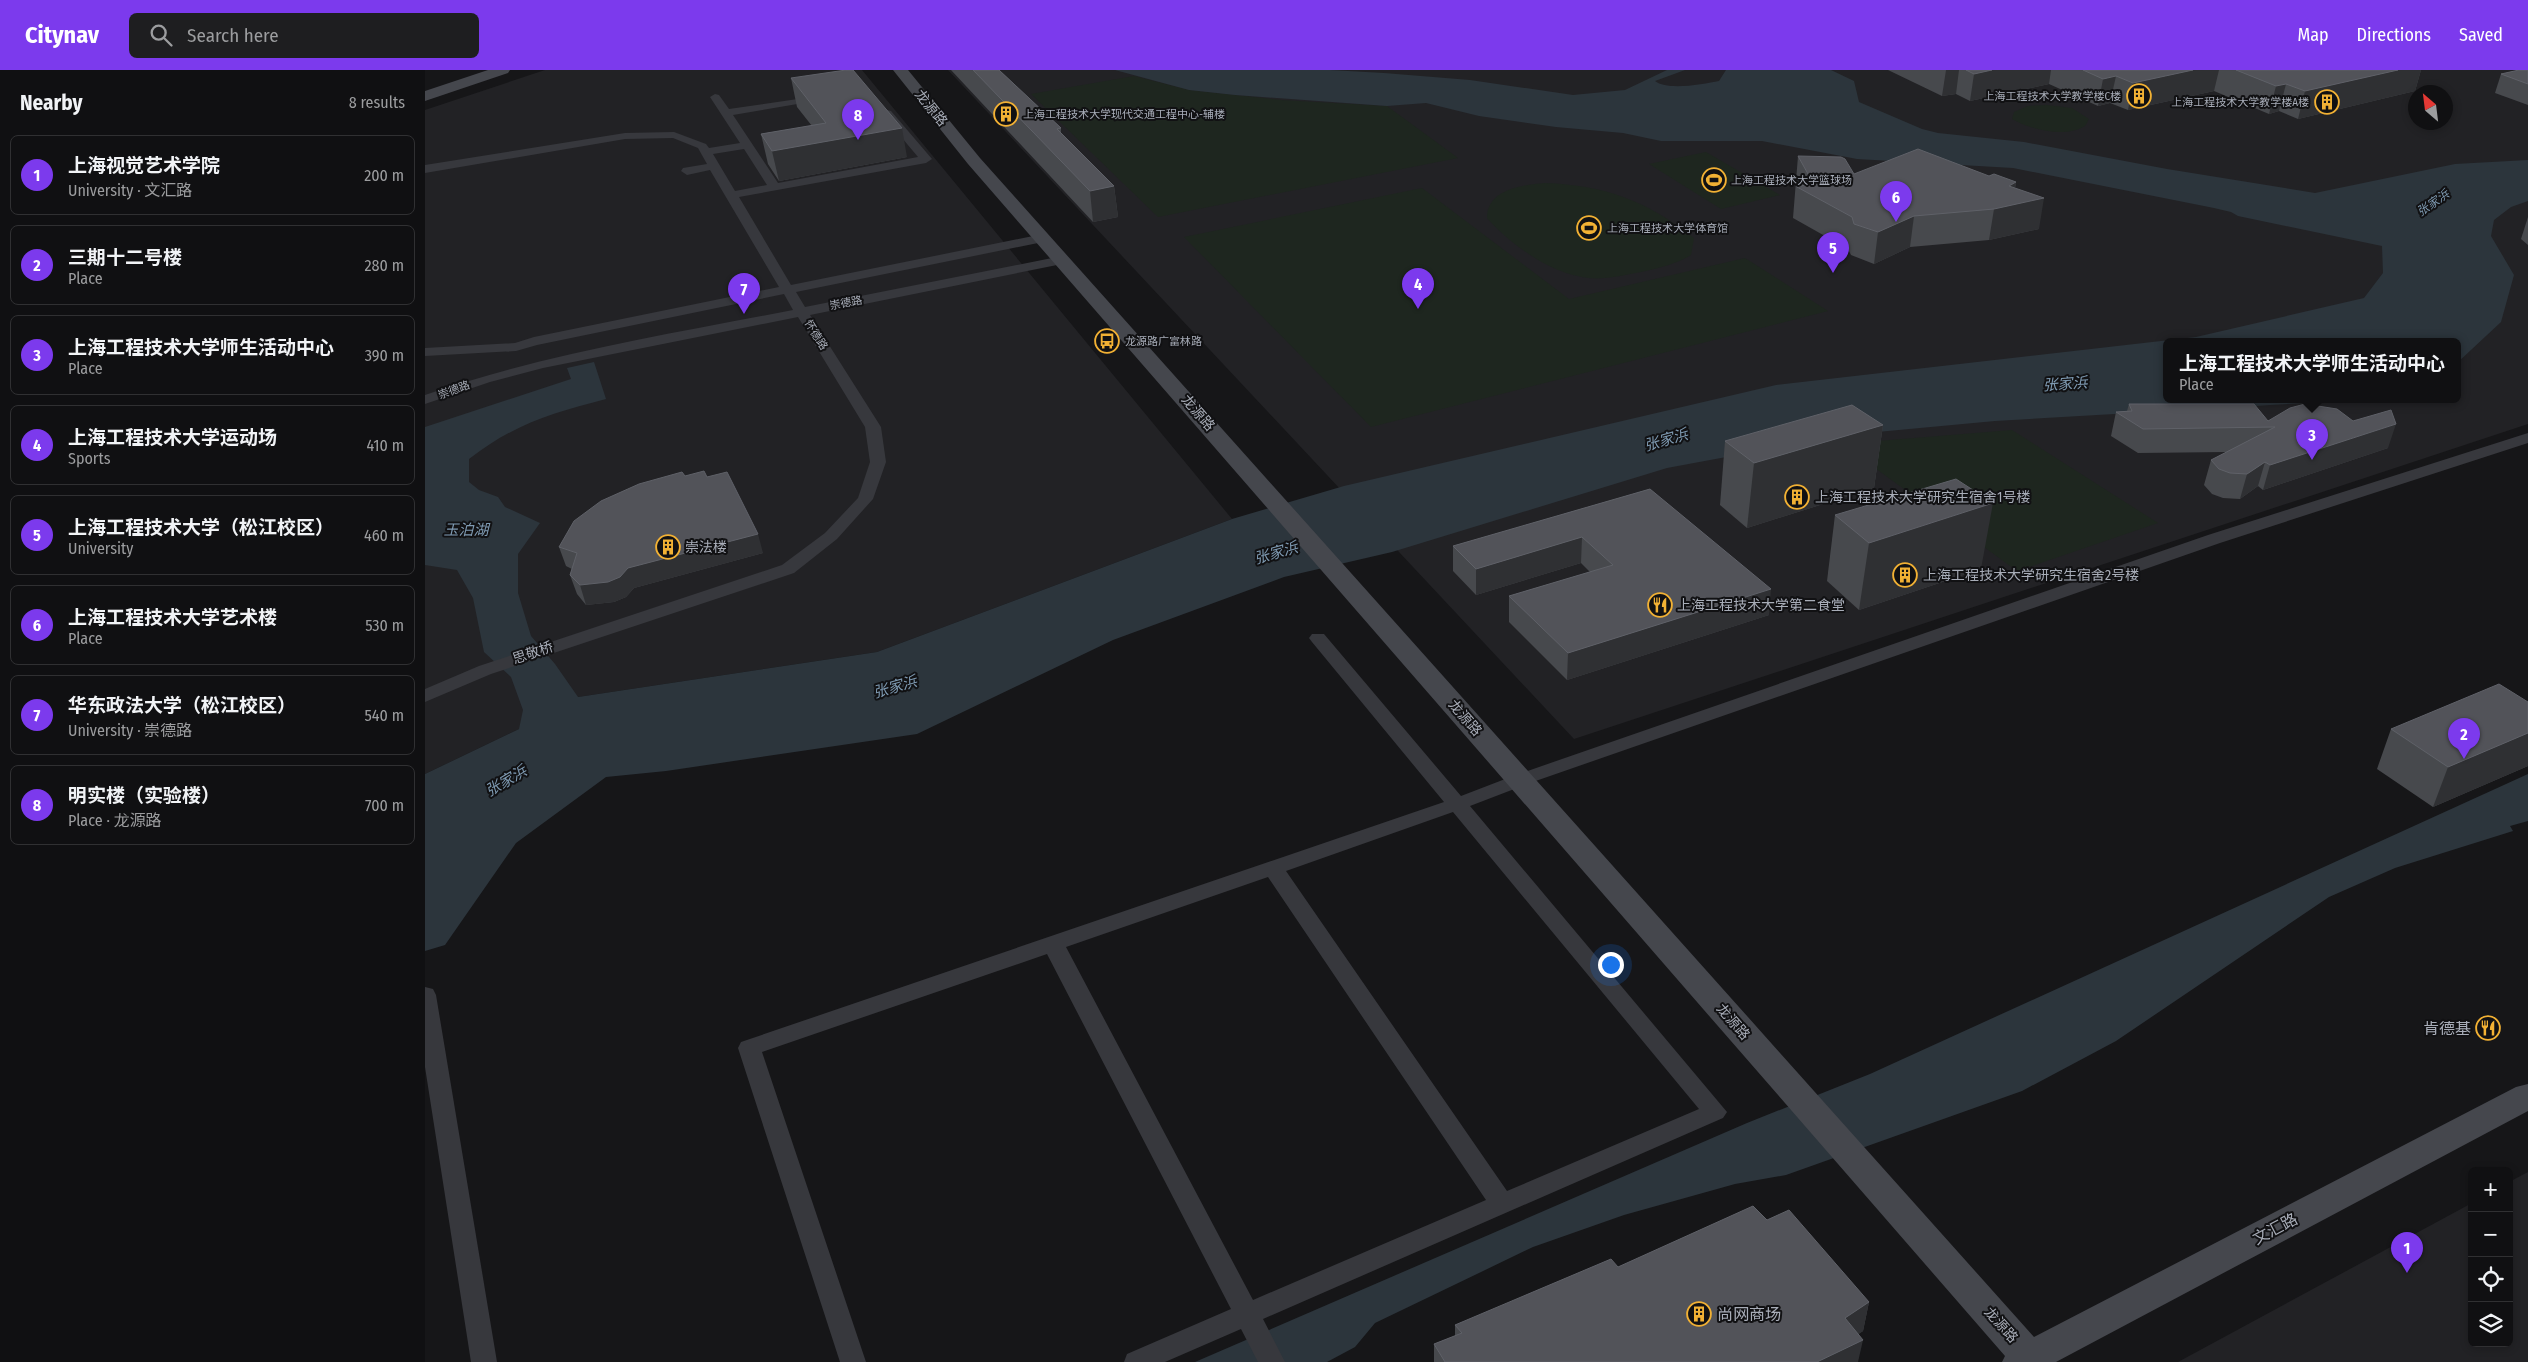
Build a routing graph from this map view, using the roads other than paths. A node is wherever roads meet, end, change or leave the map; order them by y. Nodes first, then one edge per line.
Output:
1 (477, 70) edge
2 (503, 70) edge
3 (900, 70) edge
4 (425, 87) edge
5 (425, 96) edge
6 (829, 96) edge
7 (715, 97) dead end
8 (878, 104) edge
9 (726, 113) junction
10 (747, 144) junction
11 (706, 152) junction
12 (715, 166) junction
13 (425, 169) edge
14 (687, 171) dead end
15 (775, 187) junction
16 (731, 195) junction
17 (1043, 238) junction
18 (1062, 260) junction
19 (787, 289) junction
20 (802, 312) junction
21 (534, 341) junction
22 (425, 352) edge
23 (542, 364) junction
24 (425, 400) edge
25 (2528, 438) edge
26 (582, 636) joint
27 (1318, 638) dead end
28 (425, 696) edge
29 (1519, 780) junction
30 (1457, 804) junction
31 (1273, 868) junction
32 (1053, 944) junction
33 (425, 995) edge
34 (2528, 1096) edge
35 (1503, 1205) junction
36 (1247, 1314) junction
37 (2028, 1361) edge
38 (484, 1362) edge
39 (853, 1362) edge
40 (1137, 1362) edge
41 (1272, 1362) edge

1 - 4 main road
2 - 5 main road
3 - 17 main road, 龙源路
6 - 9 street
7 - 9 street
8 - 15 street
9 - 10 street
10 - 11 street
10 - 15 street
11 - 12 street, 怀德路
11 - 13 street, 怀德路
12 - 14 street
12 - 16 street, 怀德路
15 - 16 street
16 - 19 street, 怀德路
17 - 18 main road, 龙源路
17 - 19 street, 崇德路
18 - 20 street, 崇德路
18 - 29 main road, 龙源路
19 - 20 street, 怀德路
19 - 21 street, 崇德路
20 - 23 street, 崇德路
20 - 26 street, 怀德路
21 - 22 street, 崇德路
21 - 23 street
23 - 24 street, 崇德路
25 - 29 street
26 - 28 street, 思敬桥
27 - 30 street
29 - 30 street
29 - 37 main road, 龙源路
30 - 31 street
30 - 35 street
31 - 32 street
31 - 35 street
32 - 36 street
32 - 39 street
33 - 38 street
34 - 37 main road, 文汇路
35 - 36 street
36 - 40 street
36 - 41 street

